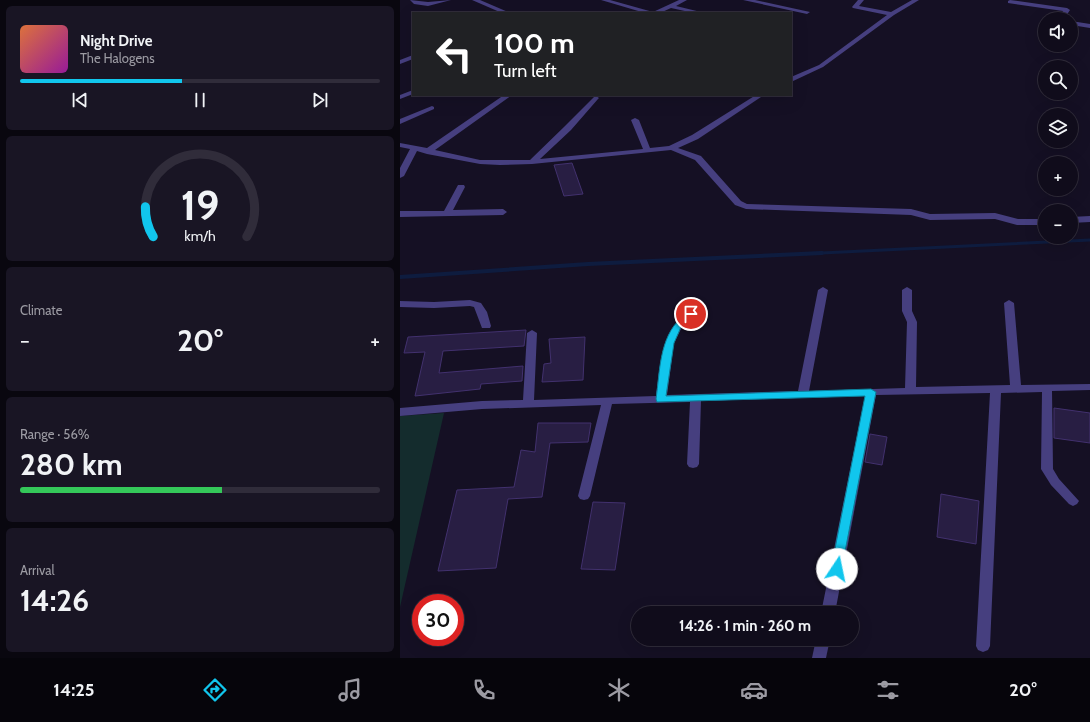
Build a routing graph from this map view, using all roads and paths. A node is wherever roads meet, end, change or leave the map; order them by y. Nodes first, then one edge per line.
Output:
1 (413, 0) edge
2 (448, 0) edge
3 (475, 0) edge
4 (604, 0) edge
5 (684, 0) edge
6 (746, 0) edge
7 (861, 0) edge
8 (916, 0) edge
9 (1010, 2) dead end
10 (670, 6) junction
11 (506, 12) edge
12 (649, 12) edge
13 (655, 12) edge
14 (697, 12) edge
15 (807, 12) dead end
16 (1066, 12) edge
17 (892, 14) junction
18 (1078, 24) edge
19 (1090, 26) edge
20 (412, 57) edge
21 (400, 62) edge
22 (792, 80) edge
23 (412, 92) edge
24 (508, 96) edge
25 (759, 96) edge
26 (400, 97) edge
27 (596, 98) dead end
28 (432, 108) dead end
29 (635, 120) dead end
30 (400, 122) edge
31 (400, 145) edge
32 (671, 148) junction
33 (414, 149) junction
34 (648, 151) junction
35 (427, 152) junction
36 (532, 162) junction
37 (400, 176) edge
38 (460, 187) dead end
39 (503, 212) dead end
40 (447, 213) junction
41 (400, 214) edge
42 (1090, 219) edge
43 (1078, 220) edge
44 (1038, 222) edge
45 (823, 290) dead end
46 (907, 290) dead end
47 (1009, 303) dead end
48 (400, 304) edge
49 (691, 314) dead end
50 (486, 326) dead end
51 (532, 333) dead end
52 (1090, 387) edge
53 (1047, 388) junction
54 (1016, 389) junction
55 (996, 390) junction
56 (871, 392) junction
57 (910, 392) junction
58 (803, 394) junction
59 (696, 398) junction
60 (661, 399) junction
61 (607, 401) junction
62 (528, 404) junction
63 (400, 412) edge
64 (692, 464) dead end
65 (584, 496) dead end
66 (1073, 501) dead end
67 (829, 606) edge
68 (822, 646) edge
69 (983, 646) dead end
70 (819, 658) edge

1 - 2 street
3 - 11 street
4 - 12 street
5 - 10 street
6 - 15 street
7 - 17 street
8 - 17 street
9 - 16 street
10 - 13 street
10 - 14 street
17 - 22 street
18 - 19 street
20 - 21 street
23 - 26 street
24 - 35 street
25 - 32 street
27 - 36 street
28 - 30 street
29 - 34 street
31 - 33 street
32 - 34 street
32 - 44 street
33 - 35 street
33 - 37 street
34 - 36 street
35 - 36 street
38 - 40 street
39 - 40 street
40 - 41 street
42 - 43 street
45 - 58 street
46 - 57 street
47 - 54 street
48 - 50 street
49 - 60 street
51 - 62 street
52 - 53 street
53 - 54 street
53 - 66 street
54 - 55 street
55 - 57 street
55 - 69 street
56 - 57 street
56 - 58 street
56 - 67 street
58 - 59 street
59 - 60 street
59 - 64 street
60 - 61 street
61 - 62 street
61 - 65 street
62 - 63 street
68 - 70 street

